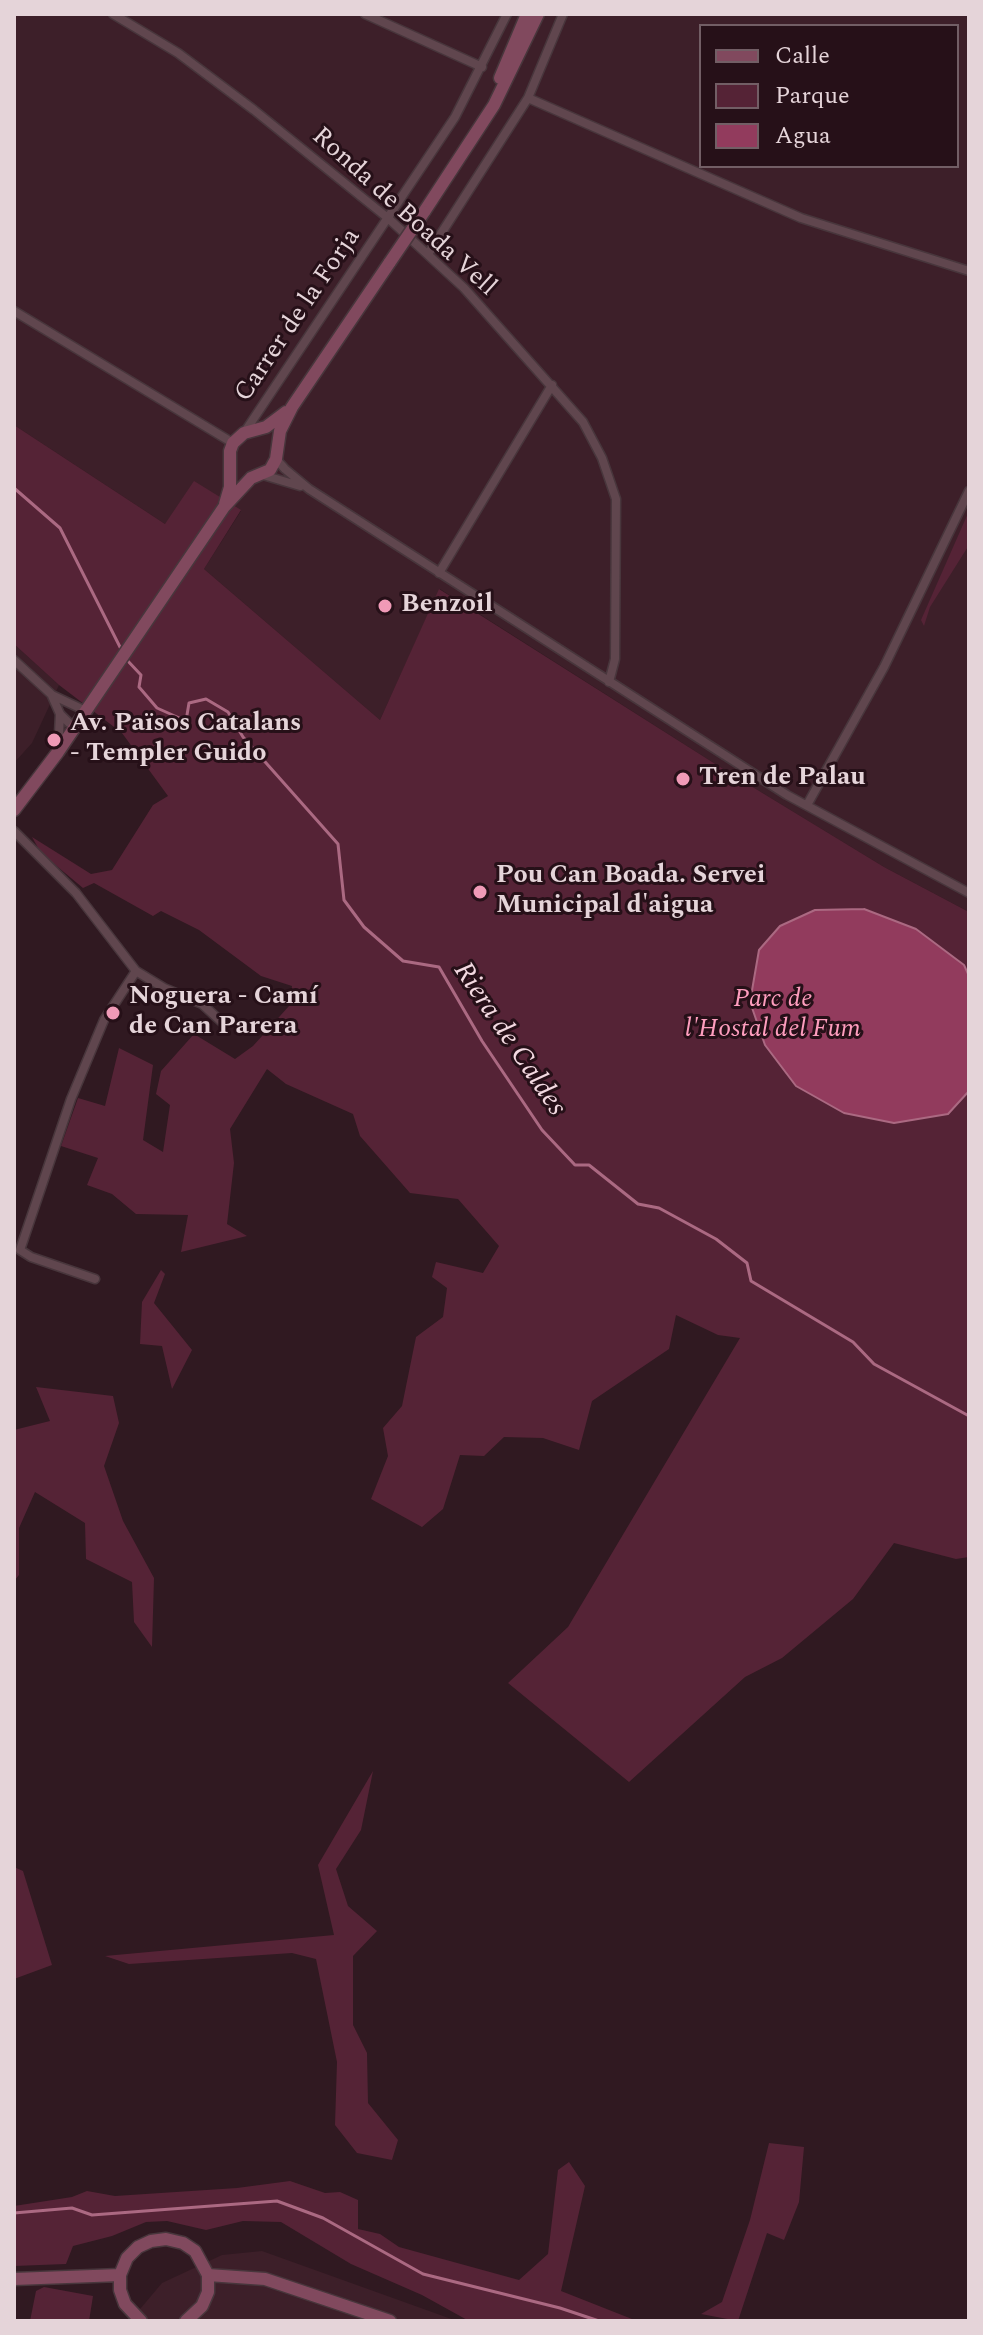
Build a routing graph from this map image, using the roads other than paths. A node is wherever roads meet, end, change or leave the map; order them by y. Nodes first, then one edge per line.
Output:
1 (113, 14) edge
2 (365, 14) edge
3 (507, 14) edge
4 (527, 14) edge
5 (538, 14) edge
6 (563, 14) edge
7 (482, 67) junction
8 (528, 98) junction
9 (474, 136) junction
10 (389, 219) junction
11 (428, 254) junction
12 (969, 271) edge
13 (14, 311) edge
14 (552, 385) junction
15 (292, 407) junction
16 (250, 432) junction
17 (233, 443) junction
18 (276, 454) junction
19 (232, 463) junction
20 (257, 476) junction
21 (309, 489) junction
22 (969, 491) edge
23 (224, 507) junction
24 (439, 573) junction
25 (14, 660) edge
26 (609, 682) junction
27 (52, 695) junction
28 (86, 711) junction
29 (60, 713) junction
30 (76, 725) junction
31 (58, 752) junction
32 (807, 805) junction
33 (14, 810) edge
34 (14, 831) edge
35 (969, 893) edge
36 (136, 971) junction
37 (224, 1024) dead end
38 (95, 1279) dead end
39 (120, 2275) junction
40 (208, 2275) junction
41 (14, 2279) edge
42 (141, 2321) edge
43 (186, 2321) edge
44 (390, 2321) edge

1 - 10 street, Ronda de Boada Vell
2 - 7 street
3 - 7 street, Carrer de la Forja
4 - 9 main road
5 - 9 main road
6 - 8 street
7 - 10 street, Carrer de la Forja
8 - 11 street
8 - 12 street
9 - 15 main road, bridge
10 - 11 street, Ronda de Boada Vell
10 - 16 street, Carrer de la Forja
11 - 14 street, Ronda de Boada Vell
13 - 17 street
14 - 24 street
14 - 26 street, Ronda de Boada Vell
15 - 16 main road
15 - 18 main road
16 - 17 main road
16 - 18 main road
17 - 19 main road
18 - 20 main road
18 - 21 street
19 - 20 main road
19 - 23 main road
20 - 21 street
20 - 23 main road
21 - 24 street
22 - 32 street
23 - 28 main road
24 - 26 street
25 - 27 street
26 - 32 street
27 - 28 street
27 - 29 street
28 - 30 main road
29 - 30 street
29 - 31 street
30 - 31 main road
31 - 33 main road
32 - 35 street
34 - 36 street
36 - 37 street
36 - 38 street
39 - 40 main road
39 - 41 main road
39 - 42 main road
40 - 43 main road
40 - 44 main road

